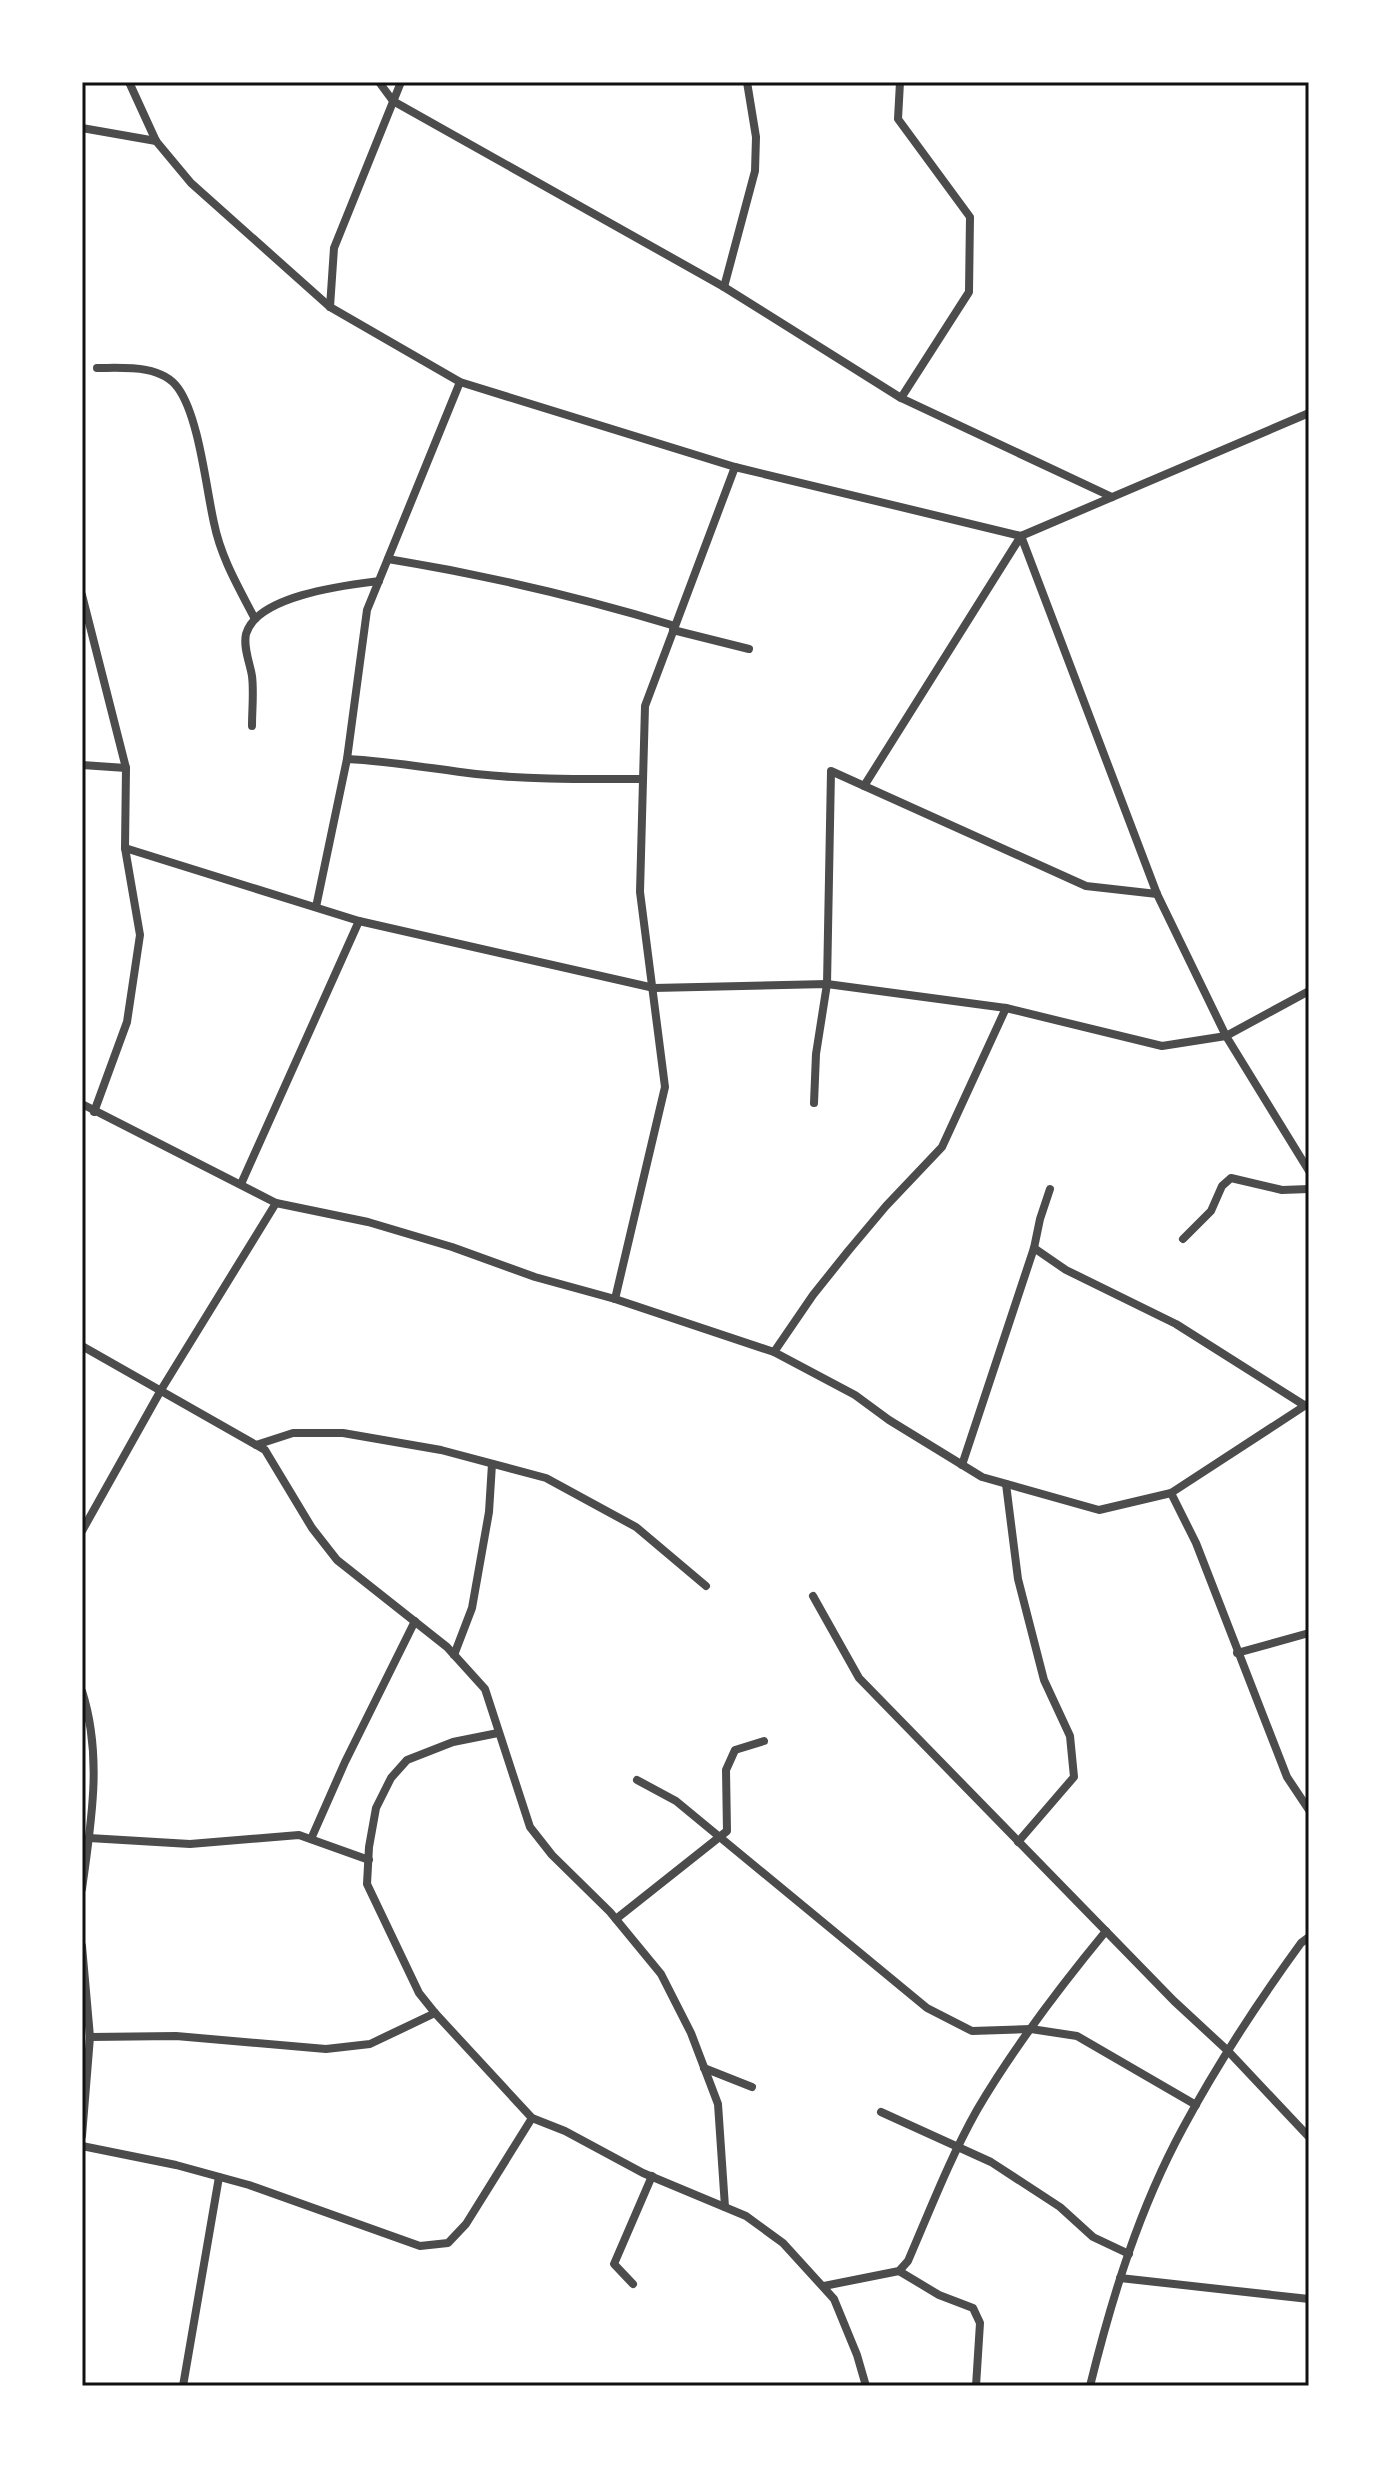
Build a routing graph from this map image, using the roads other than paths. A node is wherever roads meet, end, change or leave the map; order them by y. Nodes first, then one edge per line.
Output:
1 (129, 82) edge
2 (379, 82) edge
3 (401, 82) edge
4 (747, 82) edge
5 (900, 82) edge
6 (393, 101) junction
7 (82, 128) edge
8 (156, 141) junction
9 (724, 287) junction
10 (330, 307) junction
11 (97, 368) dead end
12 (460, 382) junction
13 (901, 398) junction
14 (1309, 413) edge
15 (735, 467) junction
16 (1112, 497) junction
17 (1021, 536) junction
18 (388, 559) junction
19 (379, 581) junction
20 (82, 595) edge
21 (255, 619) junction
22 (674, 628) junction
23 (749, 649) dead end
24 (252, 726) dead end
25 (347, 759) junction
26 (82, 765) edge
27 (126, 768) junction
28 (643, 779) junction
29 (864, 786) junction
30 (125, 848) junction
31 (1157, 894) junction
32 (316, 907) junction
33 (359, 921) junction
34 (827, 984) junction
35 (654, 988) junction
36 (1309, 991) edge
37 (1006, 1008) junction
38 (1226, 1036) junction
39 (814, 1103) dead end
40 (82, 1104) edge
41 (94, 1112) junction
42 (1309, 1171) edge
43 (241, 1184) junction
44 (1050, 1189) dead end
45 (1309, 1189) edge
46 (276, 1203) junction
47 (1183, 1239) dead end
48 (1034, 1248) junction
49 (615, 1299) junction
50 (82, 1346) edge
51 (774, 1352) junction
52 (161, 1390) junction
53 (1307, 1404) edge
54 (256, 1445) junction
55 (492, 1464) junction
56 (962, 1465) junction
57 (1006, 1484) junction
58 (1171, 1493) junction
59 (82, 1531) edge
60 (706, 1586) dead end
61 (813, 1596) dead end
62 (415, 1621) junction
63 (1309, 1633) edge
64 (1237, 1653) junction
65 (454, 1655) junction
66 (82, 1691) edge
67 (498, 1733) junction
68 (764, 1741) dead end
69 (637, 1780) dead end
70 (1306, 1799) edge
71 (1309, 1810) edge
72 (89, 1838) junction
73 (719, 1838) junction
74 (311, 1839) junction
75 (1018, 1842) junction
76 (369, 1860) junction
77 (82, 1889) edge
78 (616, 1919) junction
79 (1106, 1931) junction
80 (1309, 1937) edge
81 (82, 1946) edge
82 (435, 2013) junction
83 (85, 2015) edge
84 (1031, 2029) junction
85 (90, 2037) junction
86 (1228, 2051) junction
87 (704, 2068) junction
88 (752, 2087) dead end
89 (1196, 2105) junction
90 (881, 2112) dead end
91 (532, 2118) junction
92 (82, 2136) edge
93 (1309, 2137) edge
94 (82, 2146) edge
95 (958, 2147) junction
96 (652, 2176) junction
97 (219, 2177) junction
98 (725, 2207) junction
99 (1129, 2254) junction
100 (899, 2271) junction
101 (1120, 2278) junction
102 (633, 2284) dead end
103 (824, 2286) junction
104 (1309, 2299) edge
105 (183, 2386) edge
106 (866, 2386) edge
107 (976, 2386) edge
108 (1090, 2386) edge

1 - 8 street
2 - 6 street
3 - 6 street
4 - 9 street
5 - 13 street
6 - 9 street
6 - 10 street
7 - 8 street
8 - 10 street
9 - 13 street
10 - 12 street
11 - 21 street
12 - 15 street
12 - 18 street
13 - 16 street
14 - 16 street
15 - 17 street
15 - 22 street
16 - 17 street
17 - 29 street
17 - 31 street
18 - 19 street
18 - 22 street
19 - 21 street
19 - 25 street
20 - 27 street
21 - 24 street
22 - 23 street
22 - 28 street
25 - 28 street
25 - 32 street
26 - 27 street
27 - 30 street
28 - 35 street
29 - 31 street
29 - 34 street
30 - 32 street
30 - 41 street
31 - 38 street
32 - 33 street
33 - 35 street
33 - 43 street
34 - 35 street
34 - 37 street
34 - 39 street
35 - 49 street
36 - 38 street
37 - 38 street
37 - 51 street
38 - 42 street
40 - 41 street
41 - 43 street
43 - 46 street
44 - 48 street
45 - 47 street
46 - 49 street
46 - 52 street
48 - 53 street
48 - 56 street
49 - 51 street
50 - 52 street
51 - 56 street
52 - 54 street
52 - 59 street
53 - 58 street
54 - 55 street
54 - 62 street
55 - 60 street
55 - 65 street
56 - 57 street
57 - 58 street
57 - 75 street
58 - 64 street
61 - 75 street
62 - 65 street
62 - 74 street
63 - 64 street
64 - 70 street
65 - 67 street
66 - 72 street
67 - 76 street
67 - 78 street
68 - 73 street
69 - 73 street
70 - 71 street
72 - 74 street
72 - 77 street
73 - 78 street
73 - 84 street
74 - 76 street
75 - 79 street
76 - 82 street
78 - 87 street
79 - 84 street
79 - 86 street
80 - 86 street
81 - 83 street
82 - 85 street
82 - 91 street
83 - 85 street
84 - 89 street
84 - 95 street
85 - 92 street
86 - 89 street
86 - 93 street
87 - 88 street
87 - 98 street
89 - 99 street
90 - 95 street
91 - 96 street
91 - 97 street
94 - 97 street
95 - 99 street
95 - 100 street
96 - 98 street
96 - 102 street
97 - 105 street
98 - 103 street
99 - 101 street
100 - 103 street
100 - 107 street
101 - 104 street
101 - 108 street
103 - 106 street

